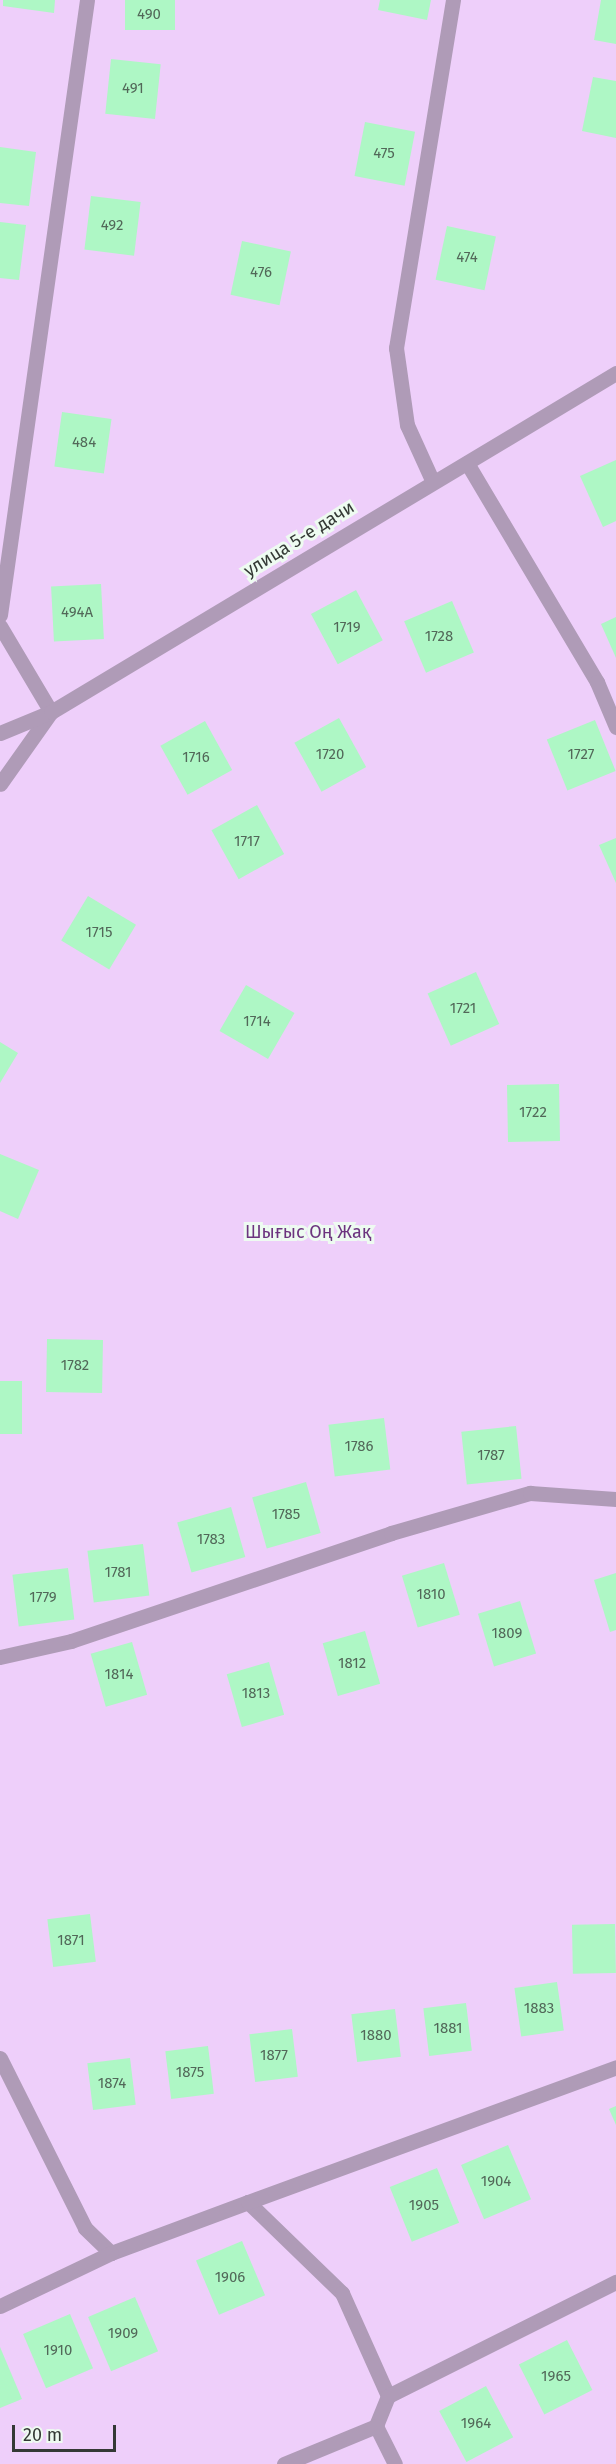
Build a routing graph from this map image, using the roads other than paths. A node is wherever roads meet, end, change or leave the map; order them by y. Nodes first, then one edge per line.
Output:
1 (87, 0) edge
2 (453, 0) edge
3 (616, 373) edge
4 (467, 463) junction
5 (432, 480) junction
6 (0, 615) edge
7 (0, 626) edge
8 (51, 712) junction
9 (616, 727) edge
10 (0, 733) edge
11 (0, 784) edge
12 (616, 1499) edge
13 (0, 1657) edge
14 (0, 2058) edge
15 (616, 2067) edge
16 (248, 2202) junction
17 (111, 2253) junction
18 (616, 2282) edge
19 (0, 2306) edge
20 (388, 2397) junction
21 (376, 2426) junction
22 (284, 2464) edge
23 (395, 2464) edge

1 - 6 street
2 - 5 street
3 - 4 street, улица 5-е дачи
4 - 5 street, улица 5-е дачи
4 - 9 street
5 - 8 street, улица 5-е дачи
7 - 8 street
8 - 10 street, улица 5-е дачи
8 - 11 street
12 - 13 street
14 - 17 street
15 - 16 street
16 - 17 street
16 - 20 street
17 - 19 street
18 - 20 street
20 - 21 street
21 - 22 street
21 - 23 street

